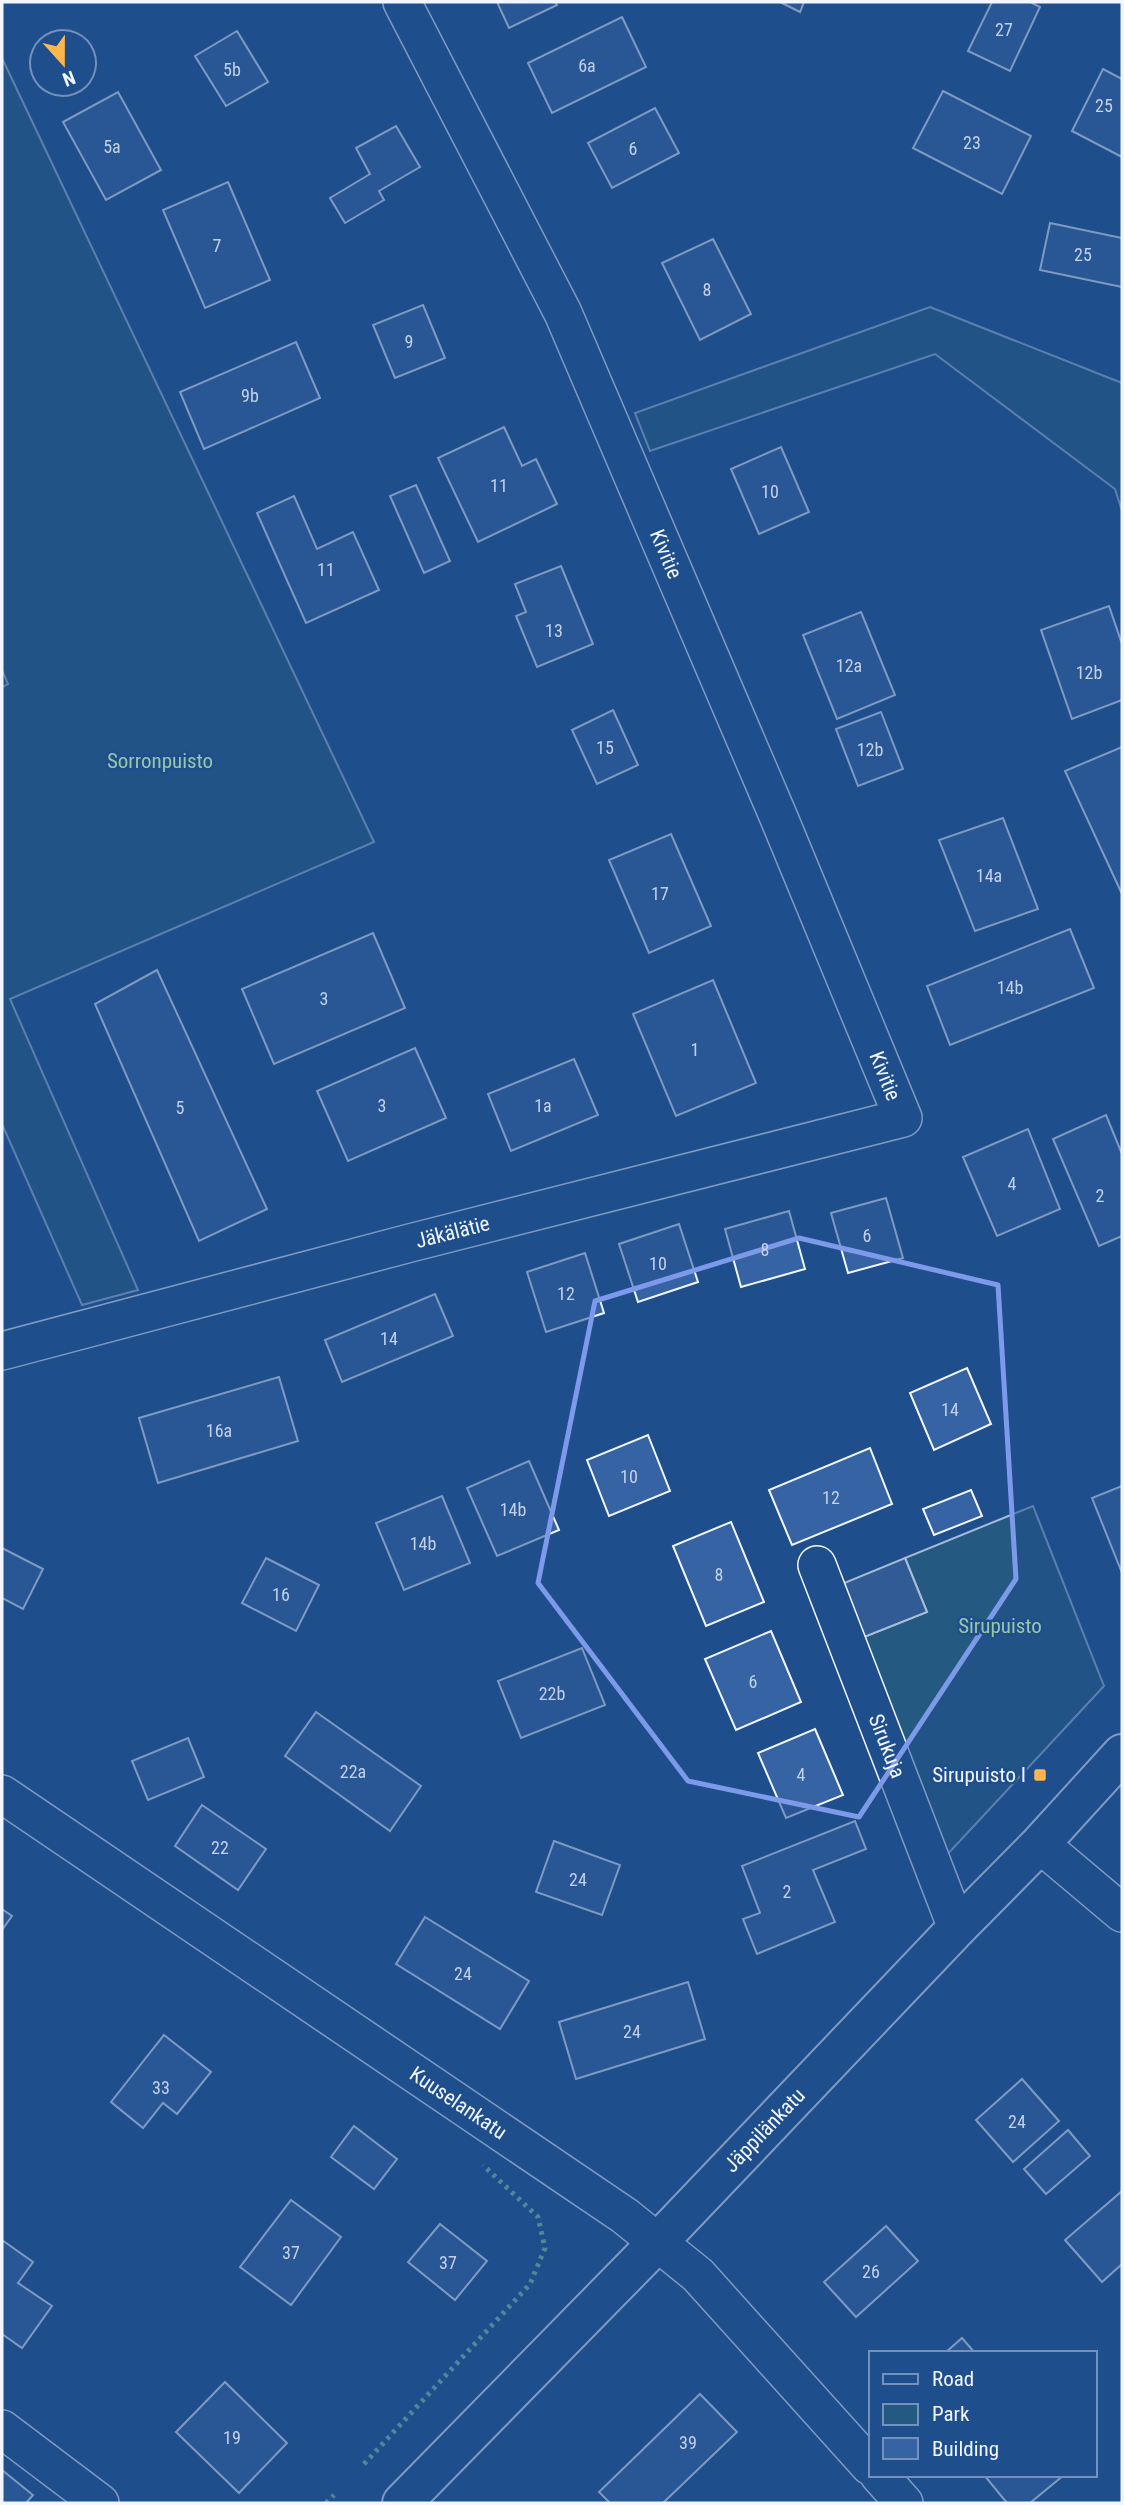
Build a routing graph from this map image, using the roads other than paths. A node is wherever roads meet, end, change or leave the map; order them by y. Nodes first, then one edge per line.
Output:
1 (402, 2) edge
2 (903, 1118) joint
3 (2, 1351) edge
4 (817, 1564) dead end
5 (1122, 1754) edge
6 (2, 1794) edge
7 (1040, 1844) junction
8 (1122, 1913) edge
9 (957, 1928) junction
10 (658, 2242) junction
11 (2, 2428) edge
12 (869, 2465) edge
13 (881, 2477) edge
14 (100, 2503) edge
15 (402, 2503) edge
16 (904, 2503) edge

1 - 2 street, Kivitie
2 - 3 street, Jäkälätie
4 - 9 street, Sirukuja
5 - 7 street, Jäppilänkatu
6 - 10 street, Kuuselankatu
7 - 8 street
7 - 9 street, Jäppilänkatu
9 - 10 street, Jäppilänkatu
10 - 12 street, Kuuselankatu
10 - 15 street, Jäppilänkatu
11 - 14 street
13 - 16 street

